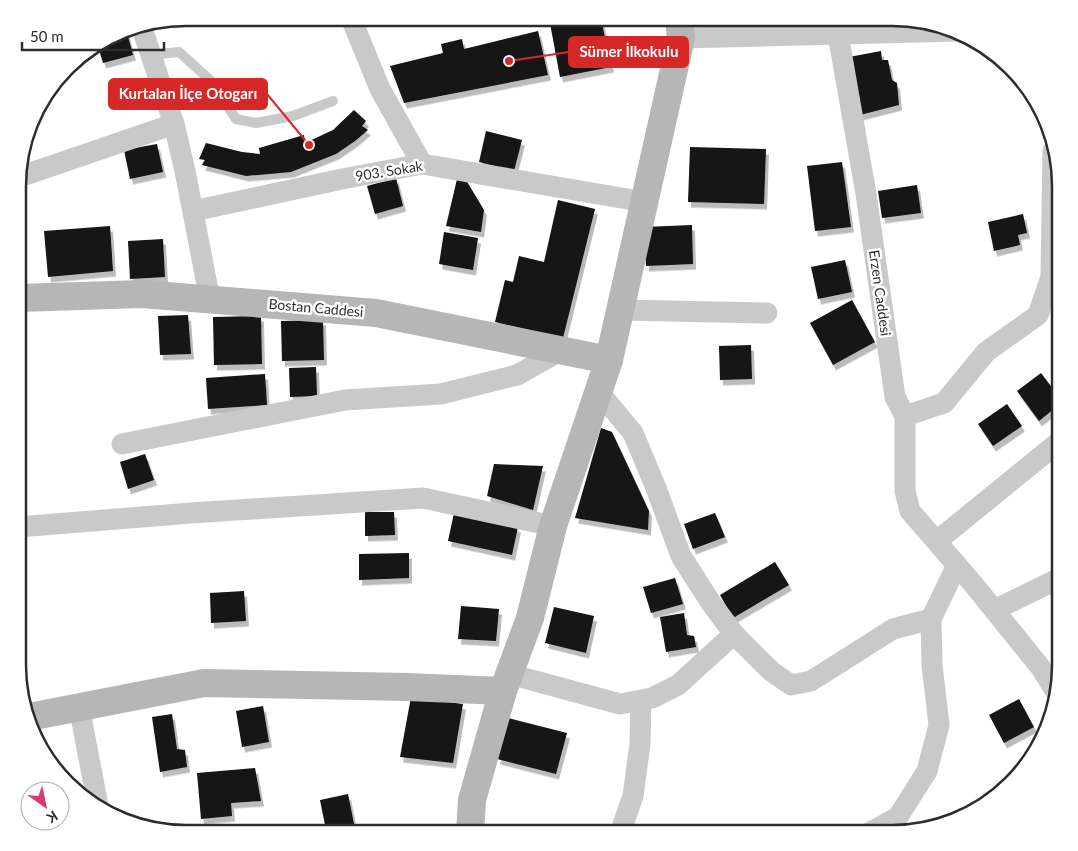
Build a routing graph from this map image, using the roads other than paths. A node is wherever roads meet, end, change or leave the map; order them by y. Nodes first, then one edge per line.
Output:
1 (354, 26) edge
2 (680, 28) edge
3 (932, 32) edge
4 (143, 33) edge
5 (838, 34) junction
6 (150, 55) junction
7 (333, 101) dead end
8 (174, 124) junction
9 (422, 164) junction
10 (27, 173) edge
11 (645, 202) junction
12 (193, 211) junction
13 (1052, 240) edge
14 (26, 298) edge
15 (210, 300) junction
16 (621, 310) junction
17 (766, 313) dead end
18 (562, 350) junction
19 (609, 360) junction
20 (598, 391) junction
21 (904, 416) junction
22 (122, 444) dead end
23 (1051, 447) edge
24 (27, 526) edge
25 (553, 526) junction
26 (938, 541) junction
27 (957, 565) junction
28 (1051, 582) edge
29 (994, 610) junction
30 (930, 620) junction
31 (734, 634) junction
32 (506, 683) junction
33 (1050, 683) edge
34 (641, 700) junction
35 (79, 706) junction
36 (35, 716) edge
37 (96, 798) edge
38 (471, 824) edge
39 (623, 825) edge
40 (884, 825) edge

1 - 9 street
2 - 5 street
2 - 11 street
3 - 5 street
4 - 6 street
5 - 21 street, Erzen Caddesi
6 - 7 lane
6 - 8 street
8 - 10 street
8 - 12 street
9 - 11 street, 903. Sokak
9 - 12 street, 903. Sokak
11 - 16 street
12 - 15 street
13 - 21 street
14 - 15 street, Bostan Caddesi
15 - 18 street, Bostan Caddesi
16 - 17 street
16 - 19 street
18 - 19 street, Bostan Caddesi
18 - 22 street
19 - 20 street
20 - 25 street
20 - 31 street
21 - 26 street, Erzen Caddesi
23 - 26 street
24 - 25 street
25 - 32 street
26 - 27 street, Erzen Caddesi
27 - 29 street, Erzen Caddesi
27 - 30 street
28 - 29 street
29 - 33 street, Erzen Caddesi
30 - 31 street
30 - 40 street
31 - 34 street
32 - 34 street
32 - 35 street
32 - 38 street
34 - 39 street
35 - 36 street
35 - 37 street

